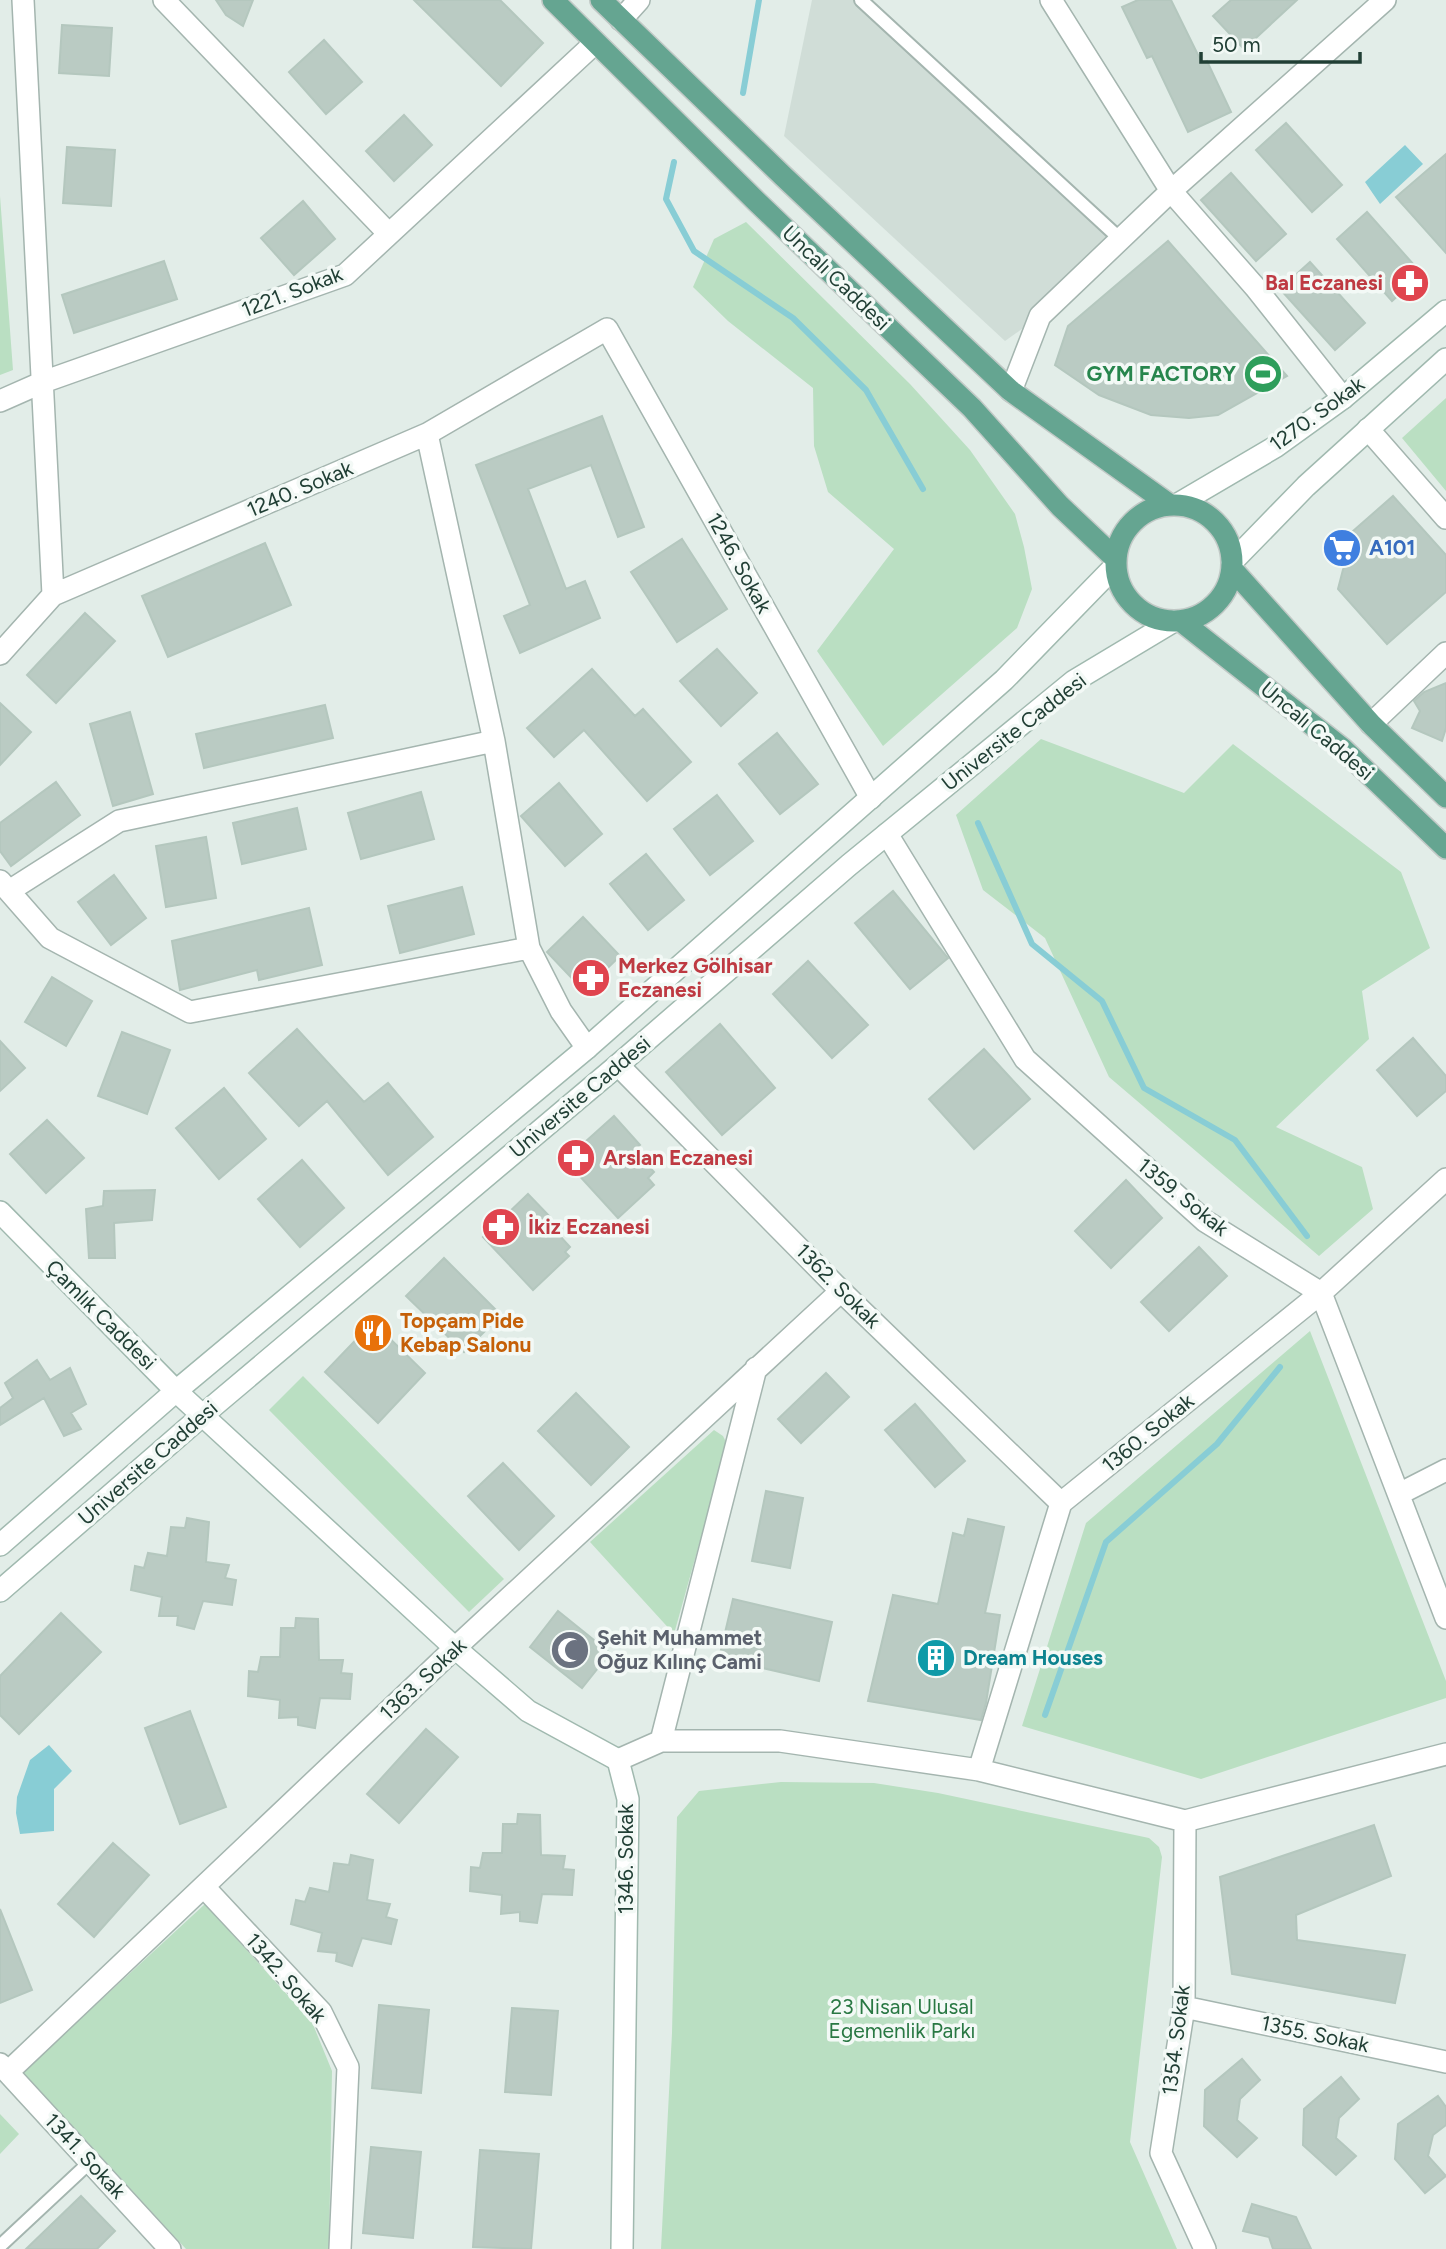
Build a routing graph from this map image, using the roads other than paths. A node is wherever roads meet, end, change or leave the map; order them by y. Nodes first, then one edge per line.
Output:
1 (23, 0) edge
2 (164, 0) edge
3 (553, 0) edge
4 (601, 0) edge
5 (639, 0) edge
6 (861, 0) edge
7 (1051, 0) edge
8 (1385, 0) edge
9 (621, 20) junction
10 (595, 43) junction
11 (1171, 191) junction
12 (389, 234) junction
13 (1119, 238) junction
14 (1446, 311) edge
15 (607, 329) joint
16 (1446, 359) edge
17 (43, 382) junction
18 (1012, 391) junction
19 (1343, 398) junction
20 (0, 401) edge
21 (1368, 429) junction
22 (427, 434) junction
23 (1174, 505) junction
24 (1446, 518) edge
25 (1115, 562) junction
26 (1232, 566) junction
27 (53, 595) junction
28 (1178, 621) junction
29 (1446, 653) edge
30 (0, 654) edge
31 (1371, 724) junction
32 (494, 741) junction
33 (1446, 797) edge
34 (871, 798) junction
35 (887, 834) junction
36 (1446, 848) edge
37 (5, 886) edge
38 (529, 948) junction
39 (587, 1048) junction
40 (618, 1065) junction
41 (1446, 1179) edge
42 (0, 1213) edge
43 (841, 1291) junction
44 (1321, 1293) junction
45 (756, 1368) junction
46 (176, 1391) junction
47 (204, 1414) junction
48 (1446, 1470) edge
49 (1399, 1494) junction
50 (1060, 1503) junction
51 (0, 1545) edge
52 (0, 1591) edge
53 (1446, 1618) edge
54 (455, 1648) junction
55 (661, 1741) junction
56 (1446, 1754) edge
57 (618, 1760) junction
58 (979, 1770) junction
59 (1185, 1821) junction
60 (204, 1887) junction
61 (1184, 2007) junction
62 (1446, 2062) edge
63 (4, 2068) edge
64 (90, 2162) junction
65 (0, 2246) edge
66 (170, 2249) edge
67 (341, 2249) edge
68 (622, 2249) edge
69 (1205, 2249) edge

1 - 17 street
2 - 12 street
3 - 10 main road, Uncalı Caddesi
4 - 9 main road, Uncalı Caddesi
5 - 9 street
6 - 13 lane
7 - 11 street
8 - 11 street
9 - 18 main road, Uncalı Caddesi
10 - 12 street, 1221. Sokak
10 - 25 main road, Uncalı Caddesi
11 - 13 street
11 - 19 street
12 - 17 street, 1221. Sokak
13 - 18 street
14 - 19 street, 1270. Sokak
15 - 22 street, 1240. Sokak
15 - 34 street, 1246. Sokak
16 - 21 street, 1270. Sokak
17 - 20 street, 1221. Sokak
17 - 27 street
18 - 23 main road, Uncalı Caddesi
19 - 23 street, 1270. Sokak
21 - 24 street
21 - 26 street, 1270. Sokak
22 - 27 street, 1240. Sokak
22 - 32 street
23 - 25 main road
23 - 26 main road
25 - 28 main road
25 - 34 street, Universite Caddesi
26 - 28 main road
26 - 31 main road, Uncalı Caddesi
27 - 30 street, 1240. Sokak
28 - 35 street, Universite Caddesi
28 - 36 main road, Uncalı Caddesi
29 - 31 street
31 - 33 main road, Uncalı Caddesi
32 - 37 street
32 - 38 street
34 - 39 street, Universite Caddesi
35 - 40 street, Universite Caddesi
35 - 44 street, 1359. Sokak
37 - 38 street
38 - 39 street
39 - 46 street, Universite Caddesi
40 - 43 street, 1362. Sokak
40 - 47 street, Universite Caddesi
41 - 44 street, 1360. Sokak
42 - 46 street, Çamlık Caddesi
43 - 45 street, 1363. Sokak
43 - 50 street, 1362. Sokak
44 - 49 street
44 - 50 street, 1360. Sokak
45 - 54 street, 1363. Sokak
45 - 55 street
46 - 47 street, Çamlık Caddesi
46 - 51 street, Universite Caddesi
47 - 52 street, Universite Caddesi
47 - 54 street
48 - 49 street
49 - 53 street
50 - 58 street
54 - 57 street
54 - 60 street, 1363. Sokak
55 - 57 street
55 - 58 street
56 - 59 street
57 - 68 street, 1346. Sokak
58 - 59 street
59 - 61 street, 1354. Sokak
60 - 63 street, 1363. Sokak
60 - 67 street, 1342. Sokak
61 - 62 street, 1355. Sokak
61 - 69 street, 1354. Sokak
63 - 64 street, 1341. Sokak
64 - 65 lane
64 - 66 street, 1341. Sokak

